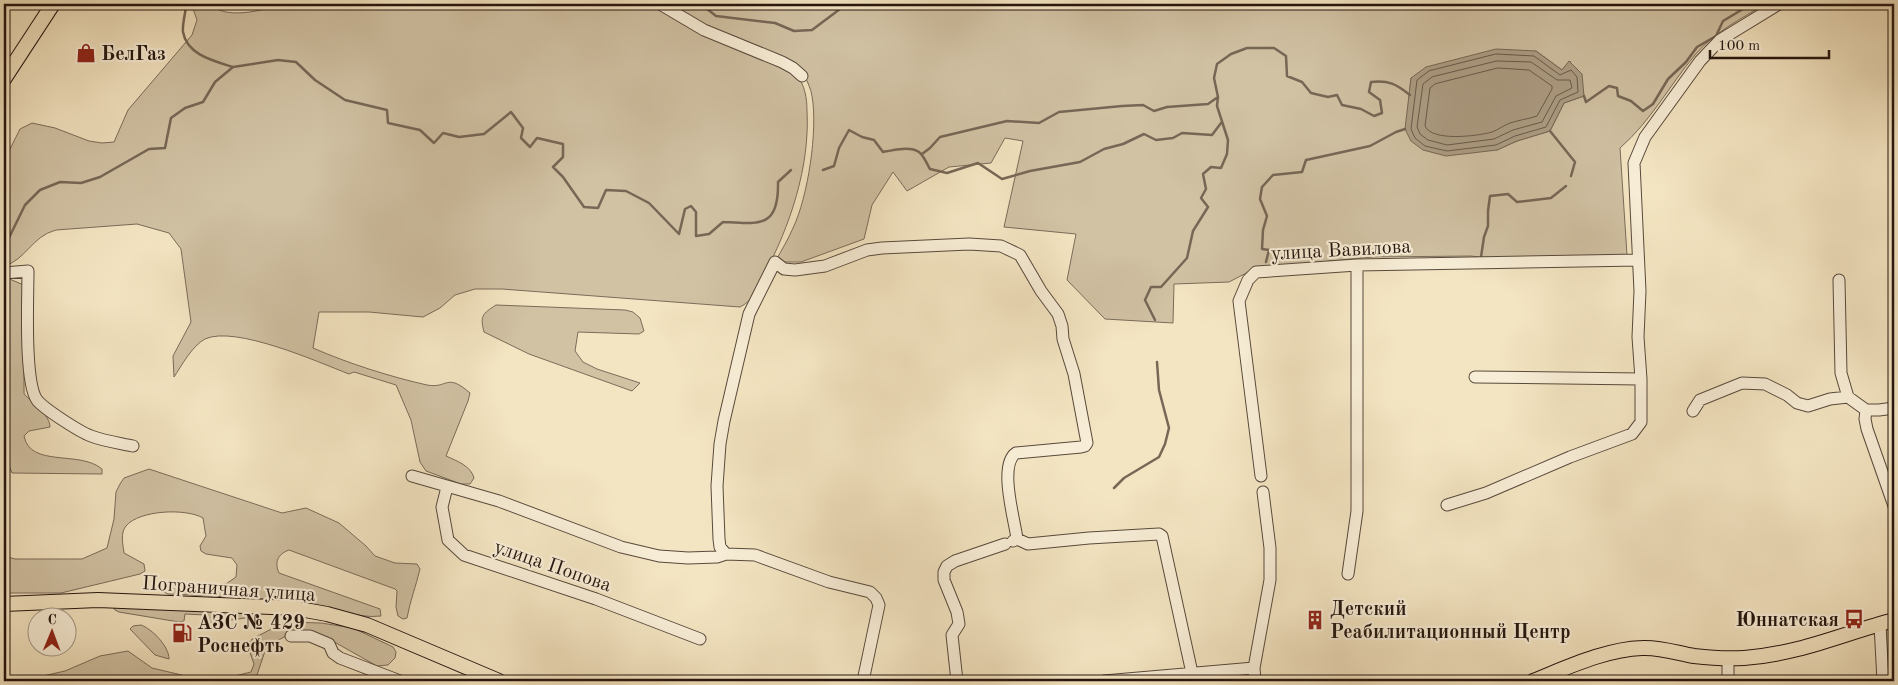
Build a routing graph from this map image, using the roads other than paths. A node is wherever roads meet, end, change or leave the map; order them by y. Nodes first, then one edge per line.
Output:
1 (53, 4) edge
2 (660, 4) edge
3 (1779, 4) edge
4 (802, 76) dead end
5 (4, 79) edge
6 (1638, 260) junction
7 (1357, 265) junction
8 (4, 273) edge
9 (1839, 280) dead end
10 (1475, 377) dead end
11 (1641, 379) junction
12 (1848, 397) junction
13 (1894, 408) edge
14 (1866, 410) junction
15 (1693, 412) dead end
16 (133, 446) dead end
17 (412, 476) dead end
18 (1261, 476) dead end
19 (447, 487) junction
20 (1263, 492) dead end
21 (1447, 505) dead end
22 (1894, 506) edge
23 (1012, 541) junction
24 (726, 554) junction
25 (1348, 574) dead end
26 (4, 604) edge
27 (1894, 620) edge
28 (1880, 625) junction
29 (291, 636) dead end
30 (700, 639) dead end
31 (1728, 658) junction
32 (1254, 668) junction
33 (1192, 673) junction
34 (1137, 680) edge
35 (400, 681) edge
36 (499, 681) edge
37 (863, 681) edge
38 (957, 681) edge
39 (1104, 681) edge
40 (1255, 681) edge
41 (1533, 681) edge
42 (1728, 681) edge
43 (1883, 681) edge

1 - 5 main road
2 - 4 street
3 - 6 street
6 - 7 street, улица Вавилова
6 - 11 street
7 - 18 street, улица Вавилова
7 - 25 street
8 - 16 street
9 - 12 street
10 - 11 street
11 - 21 street
12 - 14 street
12 - 15 street
13 - 14 street
14 - 22 street
17 - 19 street, улица Попова
19 - 24 street, улица Попова
19 - 30 street, улица Попова
20 - 32 street
23 - 24 street
23 - 33 street
23 - 38 street
24 - 37 street, улица Попова
26 - 36 main road, Пограничная улица
27 - 28 main road
28 - 31 main road
28 - 43 street
29 - 35 street
31 - 41 main road
31 - 42 street
32 - 33 street
32 - 40 street
33 - 34 street
34 - 39 street

